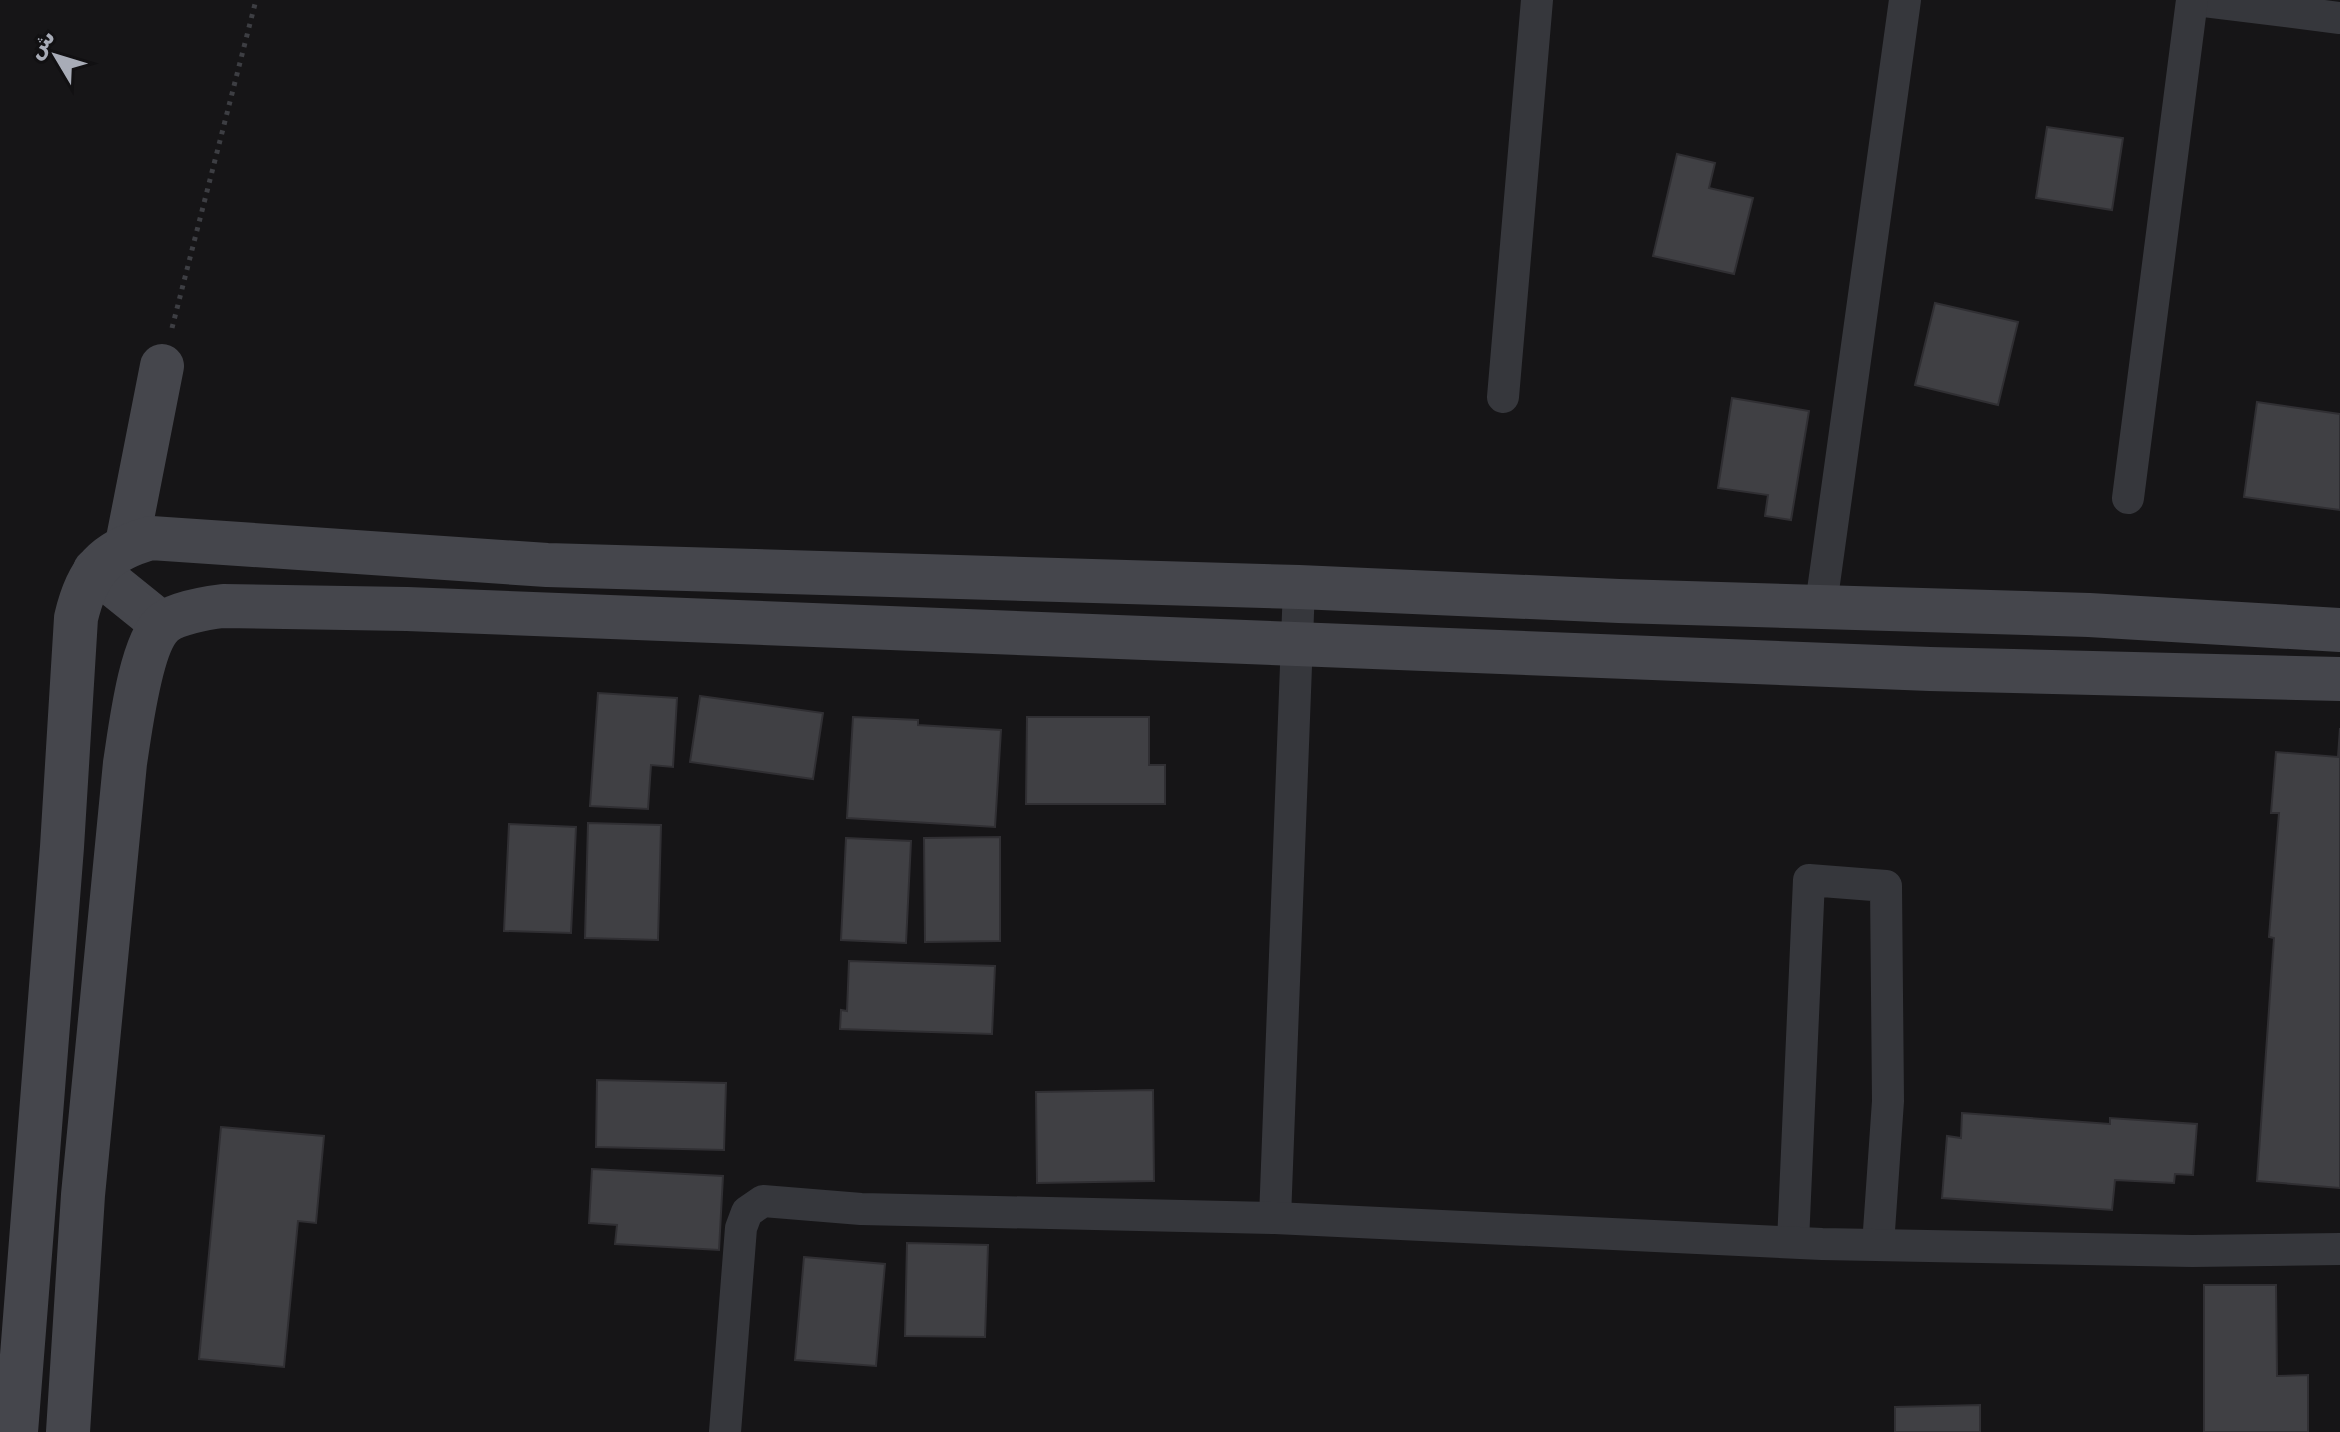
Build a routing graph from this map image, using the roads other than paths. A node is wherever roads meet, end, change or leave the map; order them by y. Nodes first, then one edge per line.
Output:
1 (1537, 0) edge
2 (1905, 0) edge
3 (2194, 0) edge
4 (2340, 18) edge
5 (162, 366) road end
6 (1503, 397) dead end
7 (2128, 498) dead end
8 (111, 557) junction
9 (1299, 587) junction
10 (1821, 605) junction
11 (162, 624) junction
12 (2340, 630) edge
13 (1296, 646) junction
14 (2340, 679) edge
15 (1275, 1218) junction
16 (1793, 1242) junction
17 (1878, 1245) junction
18 (2340, 1249) edge
19 (16, 1432) edge
20 (68, 1432) edge
21 (725, 1432) edge

1 - 6 street
2 - 10 street
3 - 4 street
3 - 7 street
5 - 8 street
8 - 9 street
8 - 11 street
8 - 19 street
9 - 10 street
9 - 13 street
10 - 12 street
11 - 13 street
11 - 20 street
13 - 14 street
13 - 15 street
15 - 16 street
15 - 21 street
16 - 17 street
16 - 17 street
17 - 18 street

